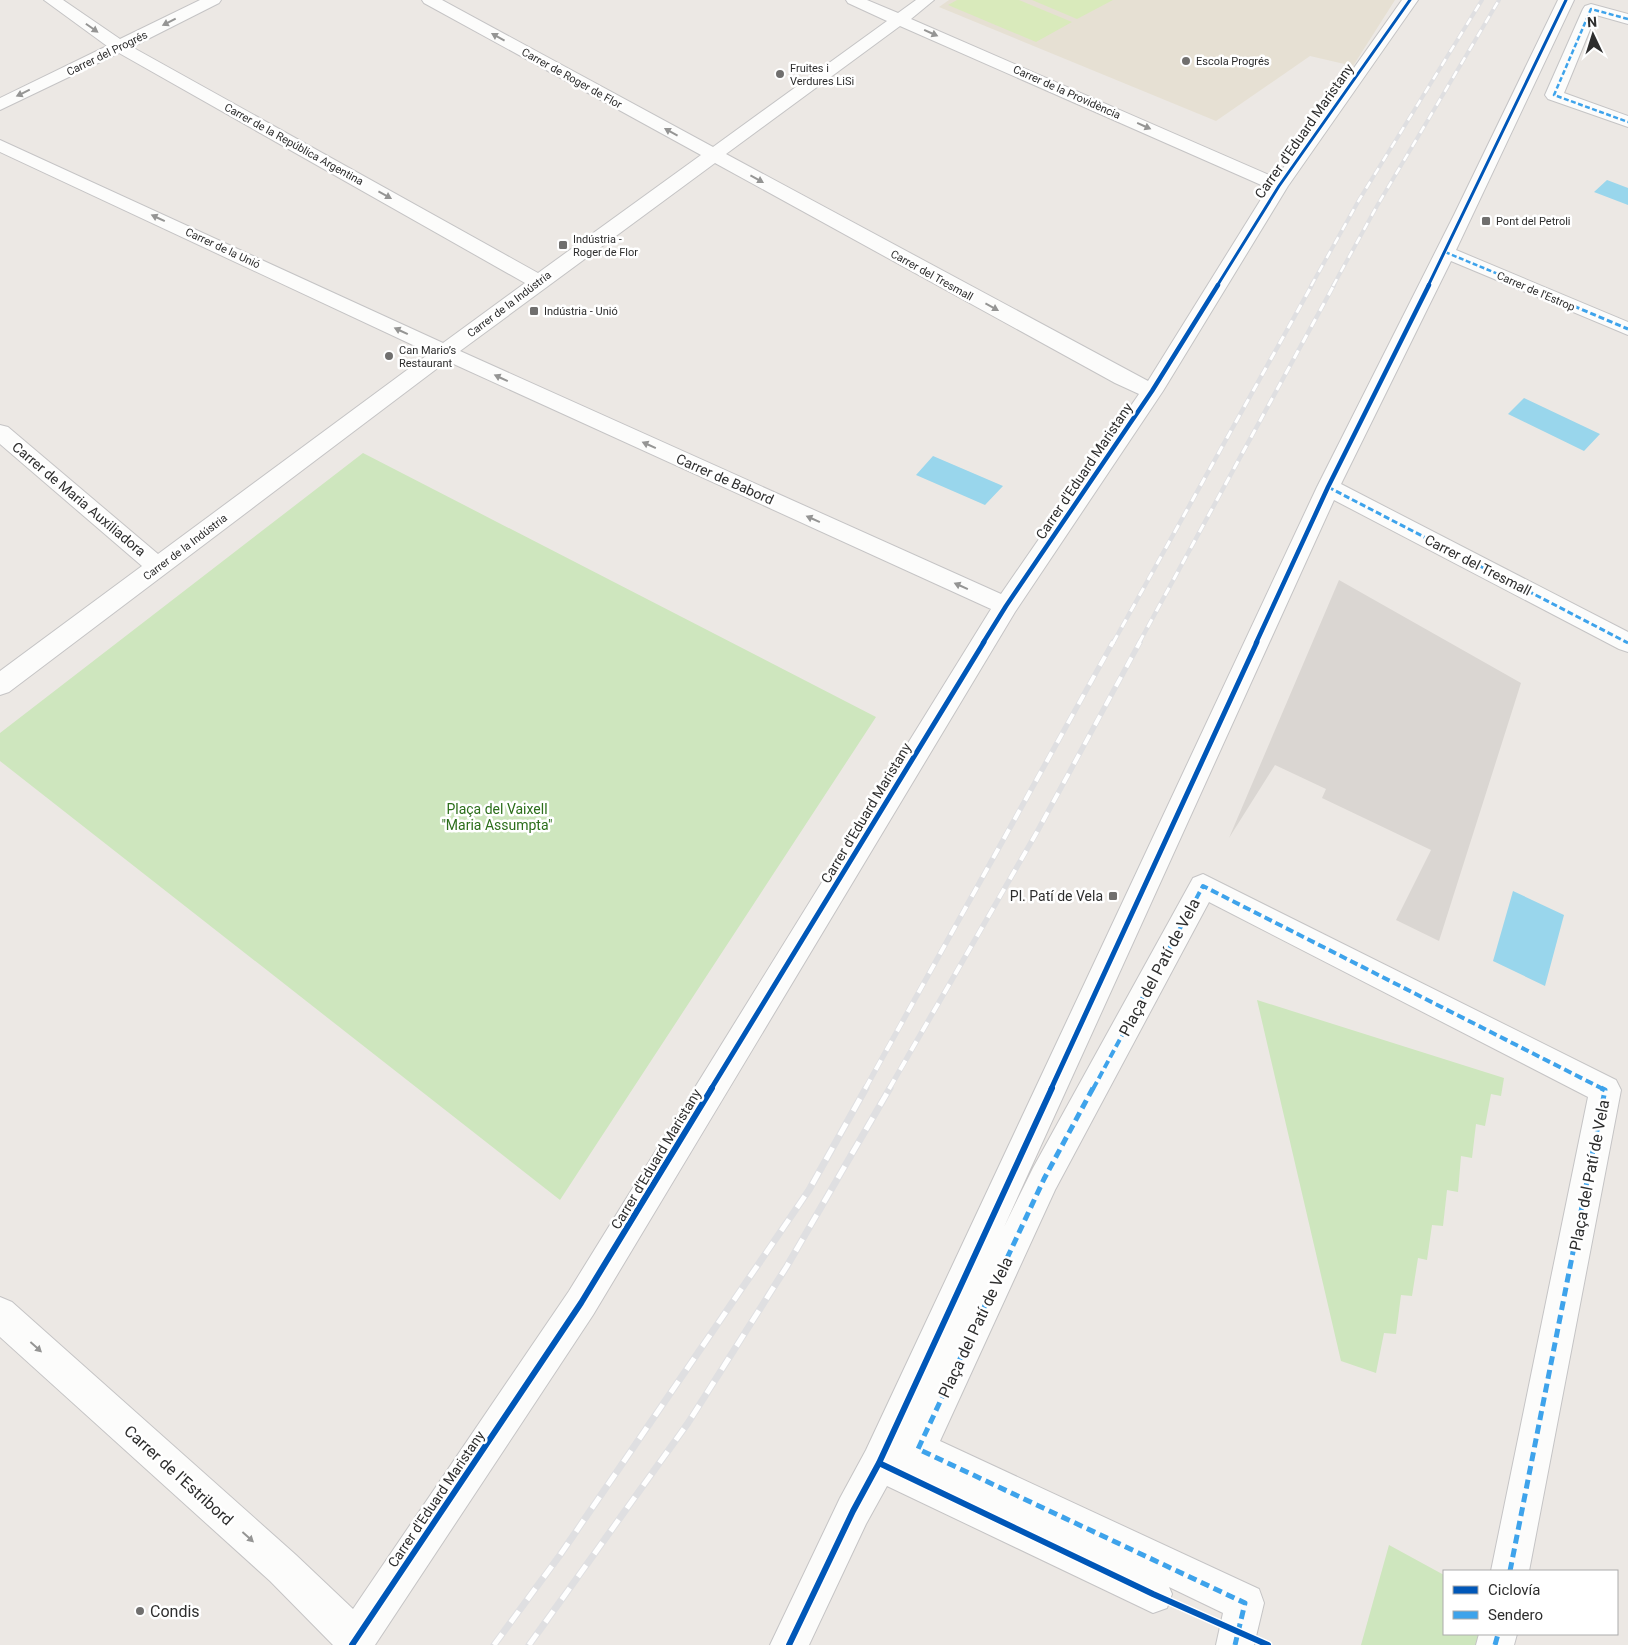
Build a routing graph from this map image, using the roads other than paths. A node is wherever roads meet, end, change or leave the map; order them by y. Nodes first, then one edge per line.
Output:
1 (52, 0) edge
2 (213, 0) edge
3 (430, 0) edge
4 (854, 0) edge
5 (926, 0) edge
6 (1410, 0) edge
7 (1566, 0) edge
8 (901, 19) junction
9 (1628, 19) edge
10 (120, 46) junction
11 (0, 105) edge
12 (1628, 122) edge
13 (0, 145) edge
14 (714, 156) junction
15 (1279, 186) junction
16 (1445, 252) junction
17 (539, 282) junction
18 (1628, 329) edge
19 (445, 351) junction
20 (1152, 391) junction
21 (0, 432) edge
22 (1328, 487) junction
23 (158, 567) junction
24 (1006, 606) junction
25 (1628, 644) edge
26 (0, 685) edge
27 (0, 1314) edge
28 (879, 1463) junction
29 (1510, 1570) edge
30 (1152, 1594) dead end
31 (354, 1642) edge
32 (789, 1645) edge
33 (1235, 1645) edge

1 -> 10 street, Carrer de la República Argentina
2 -> 10 street, Carrer del Progrés
14 -> 3 street, Carrer de Roger de Flor
4 - 8 street, Carrer de la Providència
5 - 8 street, Carrer de la Indústria
6 - 15 street, Carrer d'Eduard Maristany
7 - 16 street
8 - 14 street, Carrer de la Indústria
8 -> 15 street, Carrer de la Providència
9 - 12 street
10 -> 11 street, Carrer del Progrés
10 -> 17 street, Carrer de la República Argentina
19 -> 13 street, Carrer de la Unió
14 - 17 street, Carrer de la Indústria
14 -> 20 street, Carrer del Tresmall
15 - 20 street, Carrer d'Eduard Maristany
16 - 18 street, Carrer de l'Estrop
16 - 22 street
17 - 19 street, Carrer de la Indústria
19 - 23 street, Carrer de la Indústria
24 -> 19 street, Carrer de Babord
20 - 24 street, Carrer d'Eduard Maristany
21 - 23 street, Carrer de Maria Auxiliadora
22 - 25 street, Carrer del Tresmall
22 - 28 street
23 - 26 street, Carrer de la Indústria
24 - 31 street, Carrer d'Eduard Maristany
27 -> 31 street, Carrer de l'Estribord
28 - 30 street
28 - 32 street
29 - 33 street, Plaça del Patí de Vela

